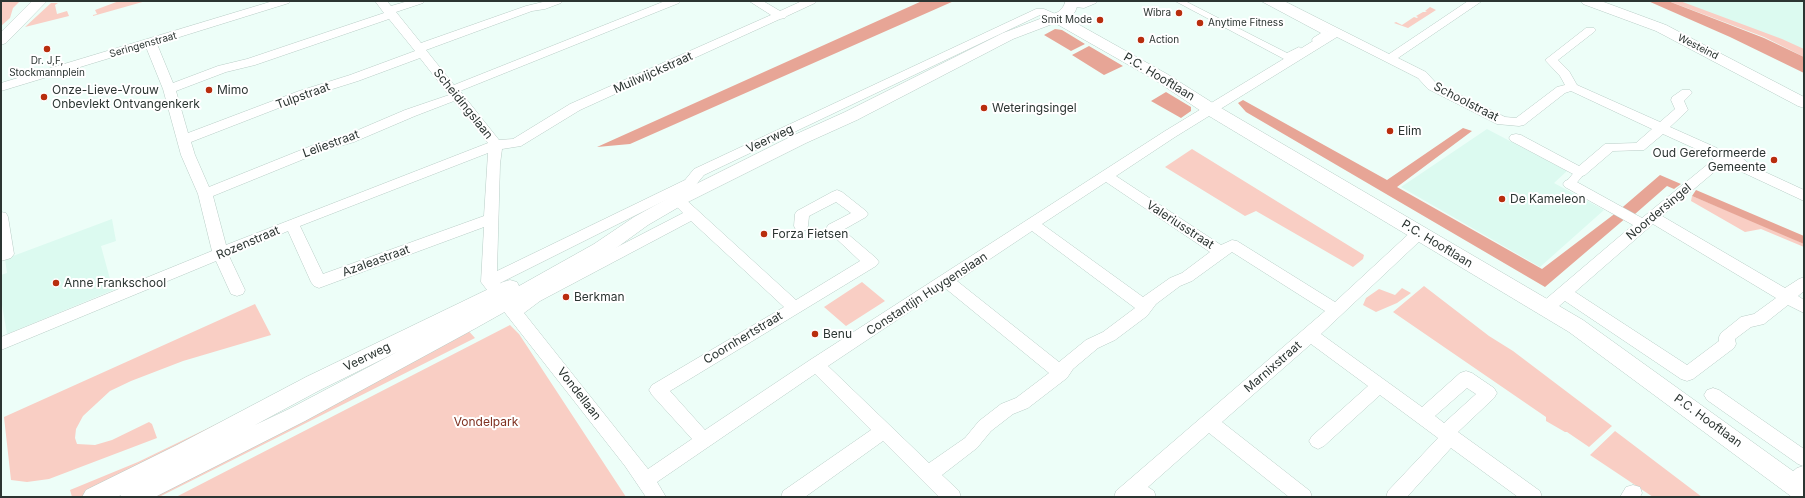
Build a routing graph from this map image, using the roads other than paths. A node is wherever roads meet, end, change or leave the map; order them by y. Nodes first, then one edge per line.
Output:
1 (285, 1) edge
2 (419, 1) edge
3 (557, 1) edge
4 (675, 1) edge
5 (756, 1) edge
6 (811, 1) edge
7 (1092, 1) edge
8 (1179, 1) edge
9 (1265, 1) edge
10 (1275, 1) edge
11 (1455, 1) edge
12 (1588, 1) edge
13 (39, 2) edge
14 (1071, 3) edge
15 (1472, 4) edge
16 (255, 5) edge
17 (387, 9) edge
18 (781, 16) junction
19 (1056, 18) junction
20 (1590, 30) dead end
21 (1336, 32) junction
22 (1, 33) edge
23 (1, 40) edge
24 (150, 43) junction
25 (420, 51) junction
26 (1391, 58) junction
27 (1, 87) edge
28 (1572, 87) junction
29 (168, 89) junction
30 (454, 93) junction
31 (1686, 93) dead end
32 (1804, 103) edge
33 (1210, 109) junction
34 (1662, 128) junction
35 (1516, 138) dead end
36 (183, 140) junction
37 (496, 145) junction
38 (1718, 156) junction
39 (1580, 172) junction
40 (1106, 176) junction
41 (1570, 184) joint
42 (205, 194) junction
43 (1804, 196) edge
44 (678, 200) junction
45 (694, 214) junction
46 (1, 217) edge
47 (492, 218) junction
48 (1644, 221) junction
49 (292, 224) junction
50 (1033, 225) junction
51 (801, 226) dead end
52 (1419, 234) junction
53 (1222, 252) junction
54 (222, 255) junction
55 (1, 256) edge
56 (947, 281) junction
57 (1804, 283) edge
58 (237, 290) dead end
59 (1564, 292) junction
60 (1786, 296) junction
61 (503, 297) junction
62 (794, 307) junction
63 (1145, 307) junction
64 (1804, 307) edge
65 (1546, 308) junction
66 (1336, 310) junction
67 (1310, 335) junction
68 (1, 344) edge
69 (816, 365) junction
70 (1061, 373) junction
71 (1379, 386) junction
72 (1713, 395) dead end
73 (1423, 417) junction
74 (1210, 423) junction
75 (883, 431) junction
76 (1447, 435) junction
77 (1318, 441) dead end
78 (704, 442) junction
79 (1804, 459) edge
80 (929, 474) junction
81 (646, 480) junction
82 (1800, 483) edge
83 (1135, 494) edge
84 (94, 497) edge
85 (132, 497) edge
86 (657, 497) edge
87 (790, 497) edge
88 (952, 497) edge
89 (1303, 497) edge
90 (1395, 497) edge
91 (1533, 497) edge

1 - 16 street, Seringenstraat
2 - 17 street
3 - 25 street, Tulpstraat
4 - 30 street, Leliestraat
5 - 18 street
6 - 18 street, Muilwijckstraat
7 - 14 street
8 - 9 street
10 - 21 street, Schoolstraat
11 - 15 street
12 - 32 street, Westeind
13 - 22 street
13 - 23 street
14 - 19 street, Veerweg
15 - 26 street
16 - 24 street, Seringenstraat
17 - 25 street, Scheidingslaan
17 - 29 street
18 - 37 street, Muilwijckstraat
19 - 33 street, P.C. Hooftlaan
19 - 44 street, Veerweg
19 - 61 street, Veerweg
20 - 28 street
21 - 26 street, Schoolstraat
21 - 33 street, Constantijn Huygenslaan
24 - 27 street, Seringenstraat
24 - 29 street
25 - 30 street, Scheidingslaan
25 - 36 street, Tulpstraat
26 - 28 street, Schoolstraat
28 - 34 street
29 - 36 street
30 - 37 street, Scheidingslaan
30 - 42 street, Leliestraat
31 - 34 street
33 - 40 street, Constantijn Huygenslaan
33 - 52 street, P.C. Hooftlaan
34 - 38 street
34 - 39 street
35 - 39 street
36 - 42 street
37 - 47 street, Scheidingslaan
37 - 49 street, Rozenstraat
38 - 43 street
38 - 48 street, Noordersingel
39 - 41 street
40 - 50 street, Constantijn Huygenslaan
40 - 53 street, Valeriusstraat
41 - 48 street
42 - 54 street
44 - 45 street, Coornhertstraat
44 - 61 street, Veerweg
45 - 61 street
45 - 62 street, Coornhertstraat
46 - 55 street
47 - 49 street, Azaleastraat
47 - 61 street, Scheidingslaan
48 - 59 street, Noordersingel
48 - 60 street
49 - 54 street, Rozenstraat
50 - 56 street, Constantijn Huygenslaan
50 - 63 street
51 - 62 street
52 - 65 street, P.C. Hooftlaan
52 - 66 street, Marnixstraat
53 - 63 street
53 - 66 street, Valeriusstraat
54 - 58 street
54 - 68 street, Rozenstraat
56 - 69 street, Constantijn Huygenslaan
56 - 70 street
57 - 60 street
59 - 60 street
59 - 65 street, Noordersingel
60 - 64 street
61 - 81 street, Vondellaan
61 - 84 street, Veerweg
61 - 85 street, Veerweg
62 - 78 street, Coornhertstraat
63 - 70 street
65 - 82 street, P.C. Hooftlaan
66 - 67 street, Marnixstraat
67 - 71 street
67 - 74 street, Marnixstraat
69 - 75 street
69 - 78 street, Constantijn Huygenslaan
70 - 80 street
71 - 73 street
71 - 77 street
72 - 79 street, P.C. Hooftlaan
73 - 76 street
73 - 76 street
74 - 83 street, Marnixstraat
74 - 89 street
75 - 80 street
75 - 87 street
76 - 90 street
76 - 91 street
78 - 81 street, Constantijn Huygenslaan
80 - 88 street
81 - 86 street, Vondellaan

